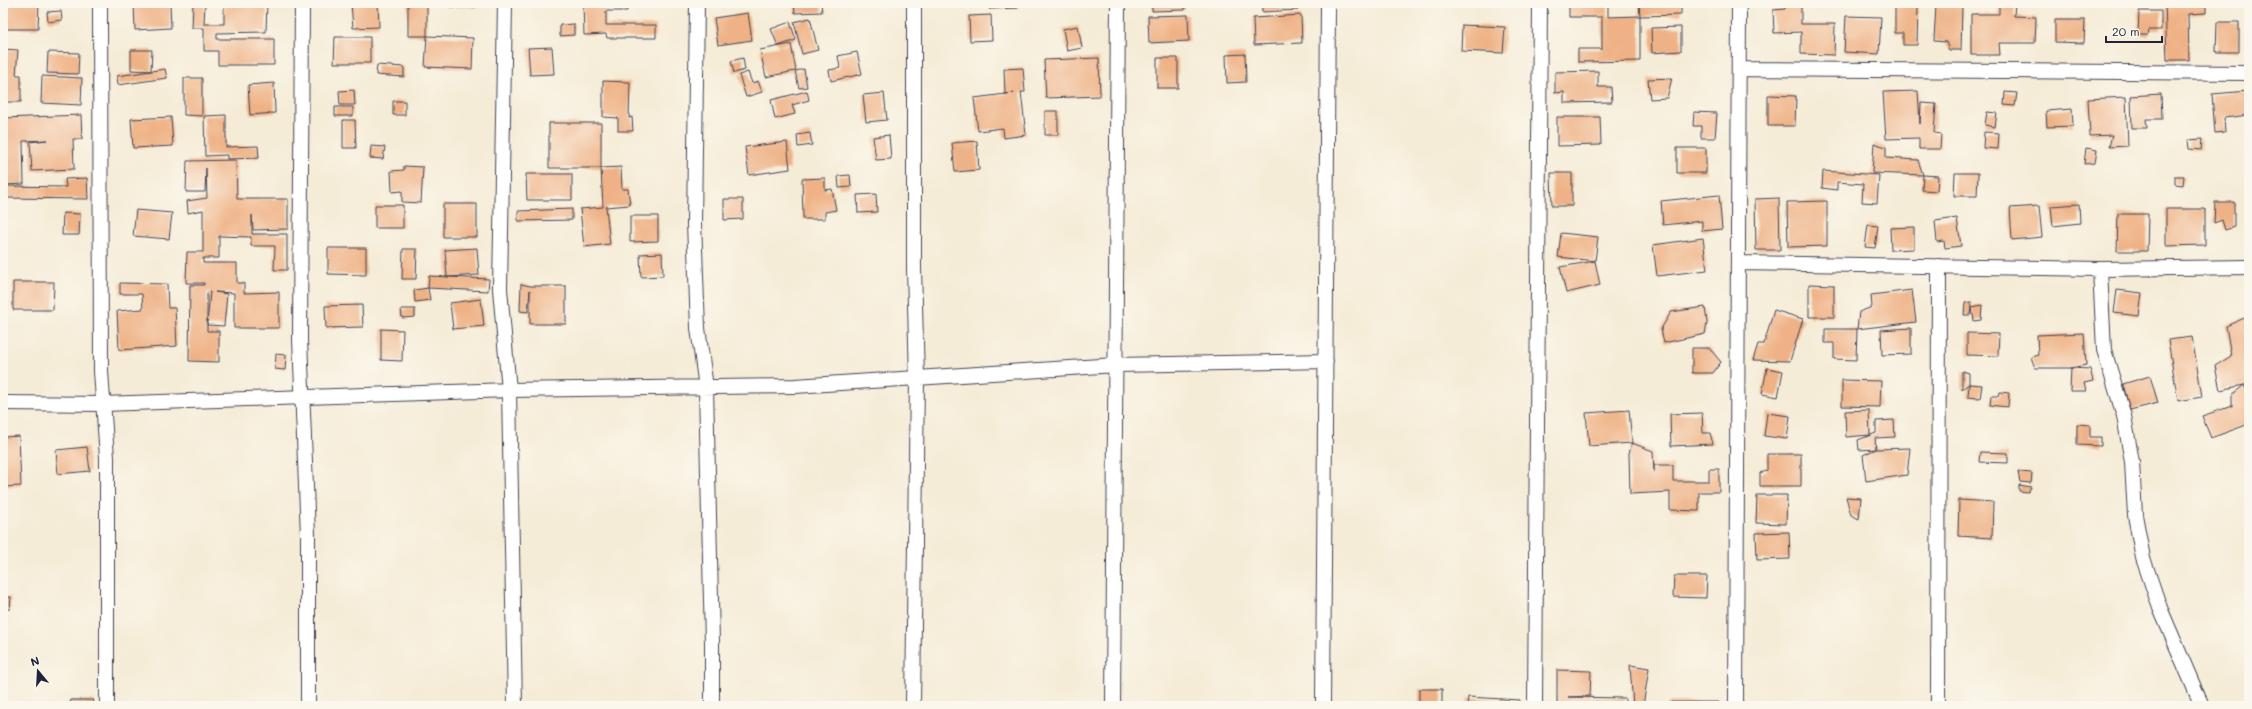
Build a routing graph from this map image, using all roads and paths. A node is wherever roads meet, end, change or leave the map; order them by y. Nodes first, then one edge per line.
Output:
1 (100, 3) edge
2 (302, 3) edge
3 (505, 3) edge
4 (697, 3) edge
5 (914, 3) edge
6 (1118, 3) edge
7 (1328, 3) edge
8 (1540, 3) edge
9 (1739, 3) edge
10 (1740, 69) junction
11 (2249, 73) edge
12 (1738, 263) junction
13 (1939, 266) junction
14 (2249, 267) edge
15 (2100, 269) junction
16 (1326, 360) junction
17 (1116, 365) junction
18 (917, 379) junction
19 (706, 388) junction
20 (509, 390) junction
21 (304, 398) junction
22 (3, 403) edge
23 (103, 404) junction
24 (107, 706) edge
25 (308, 706) edge
26 (515, 706) edge
27 (712, 706) edge
28 (913, 706) edge
29 (1113, 706) edge
30 (1323, 706) edge
31 (1535, 706) edge
32 (1736, 706) edge
33 (1938, 706) edge
34 (2202, 706) edge

1 - 23 street
2 - 21 street
3 - 20 street
4 - 19 street
5 - 18 street
6 - 17 street
7 - 16 street
8 - 31 street
9 - 10 street
10 - 11 street
10 - 12 street
12 - 13 street
12 - 32 street
13 - 15 street
13 - 33 street
14 - 15 street
15 - 34 street
16 - 17 street
16 - 30 street
17 - 18 street
17 - 29 street
18 - 19 street
18 - 28 street
19 - 20 street
19 - 27 street
20 - 21 street
20 - 26 street
21 - 23 street
21 - 25 street
22 - 23 street
23 - 24 street

